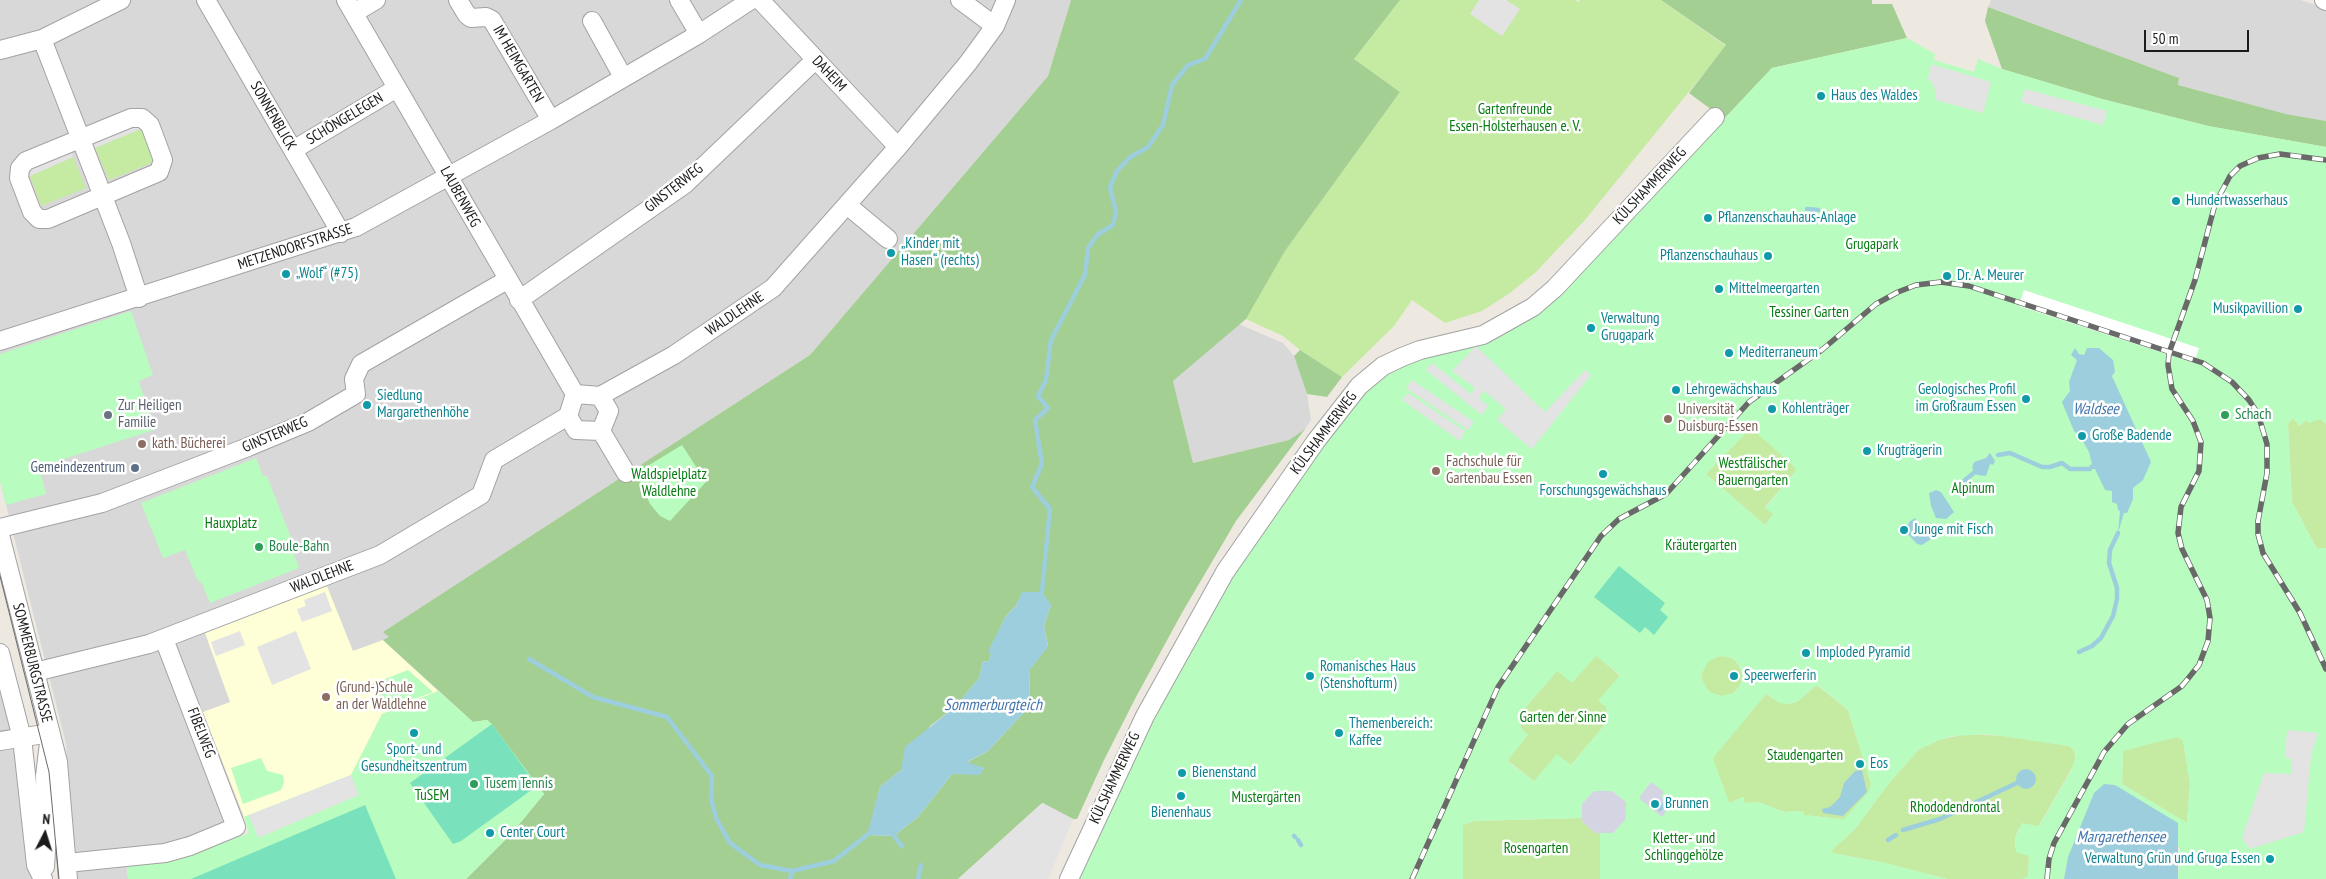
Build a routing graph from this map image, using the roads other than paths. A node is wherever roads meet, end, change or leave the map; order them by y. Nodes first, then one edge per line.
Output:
1 (120, 0) edge
2 (206, 0) edge
3 (376, 0) edge
4 (458, 0) edge
5 (680, 0) edge
6 (751, 0) edge
7 (760, 0) edge
8 (960, 0) edge
9 (1006, 0) edge
10 (350, 6) edge
11 (592, 21) dead end
12 (996, 26) junction
13 (699, 34) junction
14 (42, 39) junction
15 (0, 50) edge
16 (816, 60) junction
17 (623, 78) junction
18 (397, 88) junction
19 (1715, 116) dead end
20 (550, 120) junction
21 (81, 139) junction
22 (898, 147) junction
23 (293, 150) junction
24 (449, 177) junction
25 (104, 197) junction
26 (848, 205) junction
27 (341, 233) junction
28 (888, 239) dead end
29 (507, 280) junction
30 (139, 298) junction
31 (519, 300) junction
32 (0, 341) edge
33 (575, 394) junction
34 (600, 396) junction
35 (568, 416) junction
36 (601, 431) junction
37 (626, 473) dead end
38 (0, 528) edge
39 (0, 535) edge
40 (164, 638) junction
41 (0, 653) edge
42 (36, 672) junction
43 (50, 733) junction
44 (22, 738) junction
45 (0, 741) edge
46 (67, 871) edge
47 (43, 879) edge
48 (1069, 879) edge

1 - 14 street
2 - 23 street, SONNENBLICK
3 - 10 street
4 - 20 street, IM HEIMGARTEN
5 - 13 street
6 - 13 street, METZENDORFSTRASSE
7 - 16 street, DAHEIM
8 - 12 street
9 - 12 street, WALDLEHNE
10 - 18 street, LAUBENWEG
11 - 17 street
12 - 22 street, WALDLEHNE
13 - 17 street, METZENDORFSTRASSE
14 - 15 street
14 - 21 street
16 - 22 street, DAHEIM
16 - 31 street, GINSTERWEG
17 - 20 street, METZENDORFSTRASSE
18 - 23 street, SCHÖNGELEGEN
18 - 24 street, LAUBENWEG
19 - 48 street, KÜLSHAMMERWEG
20 - 24 street, METZENDORFSTRASSE
21 - 25 street
21 - 25 street
21 - 25 street
22 - 26 street, WALDLEHNE
23 - 27 street, SONNENBLICK
24 - 27 street, METZENDORFSTRASSE
24 - 29 street, LAUBENWEG
25 - 30 street
26 - 28 street
26 - 34 street, WALDLEHNE
27 - 30 street, METZENDORFSTRASSE
29 - 31 street, LAUBENWEG
29 - 38 street, GINSTERWEG
30 - 32 street, METZENDORFSTRASSE
31 - 33 street, LAUBENWEG
33 - 34 street
33 - 35 street
34 - 36 street
35 - 36 street
35 - 40 street, WALDLEHNE
36 - 37 street
39 - 42 street, SOMMERBURGSTRASSE
40 - 42 street, WALDLEHNE
40 - 46 street, FIBELWEG
41 - 44 street, SOMMERBURGSTRASSE
42 - 43 street, SOMMERBURGSTRASSE
43 - 44 street
43 - 46 street, SOMMERBURGSTRASSE
43 - 47 street, SOMMERBURGSTRASSE
44 - 45 street
44 - 47 street, SOMMERBURGSTRASSE

